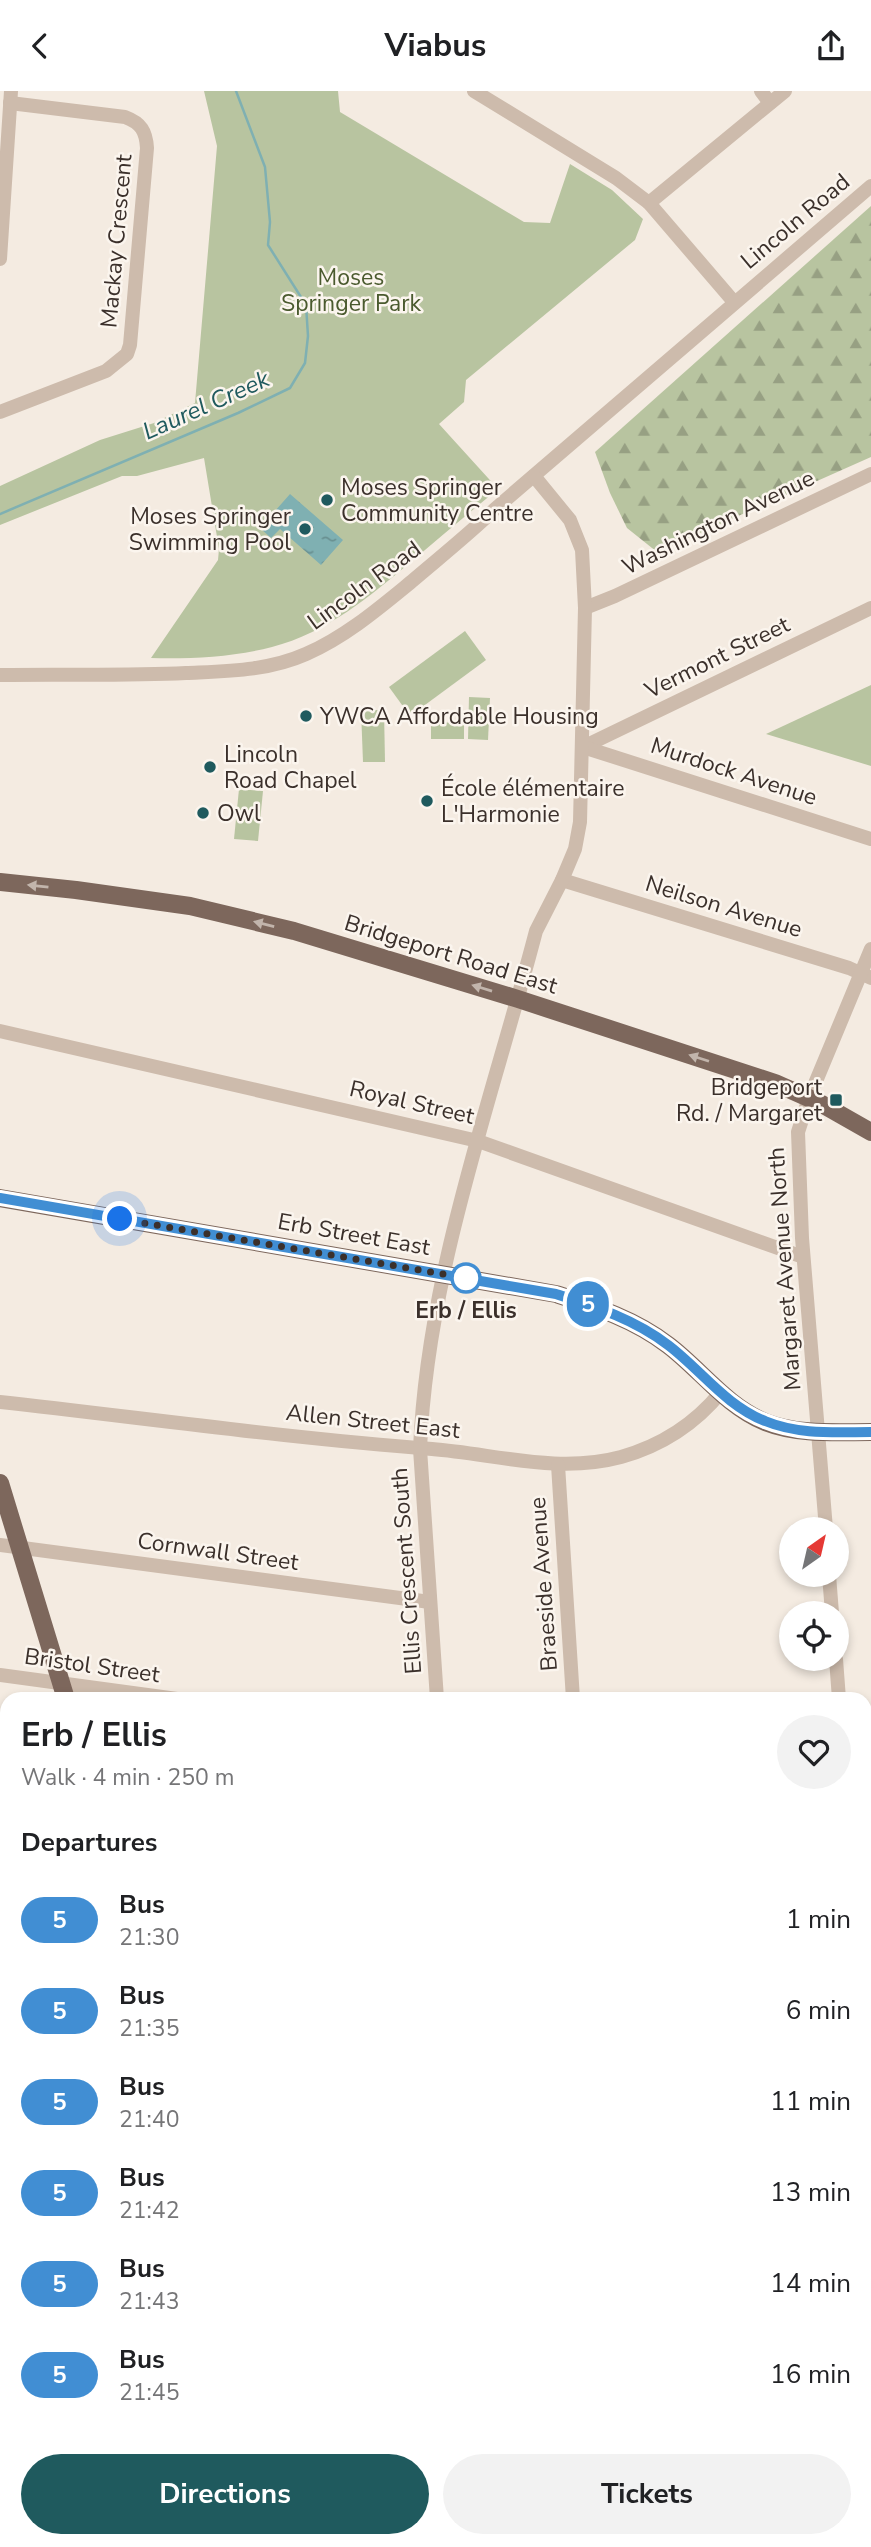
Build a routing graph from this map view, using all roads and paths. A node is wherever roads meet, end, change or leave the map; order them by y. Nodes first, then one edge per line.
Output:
1 (474, 91) edge
2 (785, 91) edge
3 (11, 97) edge
4 (765, 97) edge
5 (871, 186) edge
6 (649, 203) junction
7 (0, 259) edge
8 (734, 302) junction
9 (0, 412) edge
10 (871, 474) edge
11 (534, 476) junction
12 (584, 608) junction
13 (871, 608) edge
14 (0, 675) edge
15 (583, 747) junction
16 (871, 839) edge
17 (562, 880) junction
18 (0, 883) edge
19 (871, 950) edge
20 (866, 975) edge
21 (518, 999) junction
22 (0, 1031) edge
23 (809, 1098) junction
24 (871, 1132) edge
25 (478, 1141) junction
26 (0, 1198) edge
27 (803, 1257) junction
28 (442, 1274) junction
29 (721, 1392) junction
30 (0, 1402) edge
31 (817, 1432) junction
32 (871, 1432) edge
33 (420, 1449) junction
34 (558, 1465) junction
35 (0, 1483) edge
36 (825, 1517) edge
37 (0, 1545) edge
38 (19, 1548) junction
39 (430, 1602) junction
40 (837, 1671) edge
41 (0, 1675) edge
42 (64, 1691) edge
43 (436, 1692) edge
44 (573, 1692) edge
45 (838, 1692) edge

1 - 6 street
2 - 4 street
3 - 7 street
3 - 9 street, Mackay Crescent
4 - 6 street
5 - 8 street, Lincoln Road
6 - 8 street
8 - 11 street, Lincoln Road
10 - 12 street, Washington Avenue
11 - 12 street, Ellis Crescent South
11 - 14 street, Lincoln Road
12 - 15 street, Ellis Crescent South
13 - 15 street, Vermont Street
15 - 16 street, Murdock Avenue
15 - 17 street, Ellis Crescent South
17 - 20 street, Neilson Avenue
17 - 21 street, Ellis Crescent South
21 -> 18 main road, Bridgeport Road East
19 - 20 street, Margaret Avenue North
20 - 23 street, Margaret Avenue North
23 -> 21 main road, Bridgeport Road East
21 - 25 street, Ellis Crescent South
22 - 25 street, Royal Street
23 - 24 main road, Bridgeport Road East
23 - 27 street, Margaret Avenue North
25 - 27 street, Royal Street
25 - 28 street, Ellis Crescent South
26 - 28 main road, Erb Street East
27 - 31 street, Margaret Avenue North
28 - 29 main road, Erb Street East
28 - 33 street, Ellis Crescent South
29 - 31 main road, Erb Street East
29 - 34 street, Allen Street East
30 - 33 street, Allen Street East
31 - 32 main road, Erb Street East
31 - 36 street, Margaret Avenue North
33 - 34 street, Allen Street East
33 - 39 street, Ellis Crescent South
34 - 44 street, Braeside Avenue
35 - 38 main road
37 - 38 street, Cornwall Street
38 - 39 street, Cornwall Street
38 - 42 main road
39 - 43 street, Ellis Crescent South
40 - 45 street
41 - 42 street, Bristol Street

